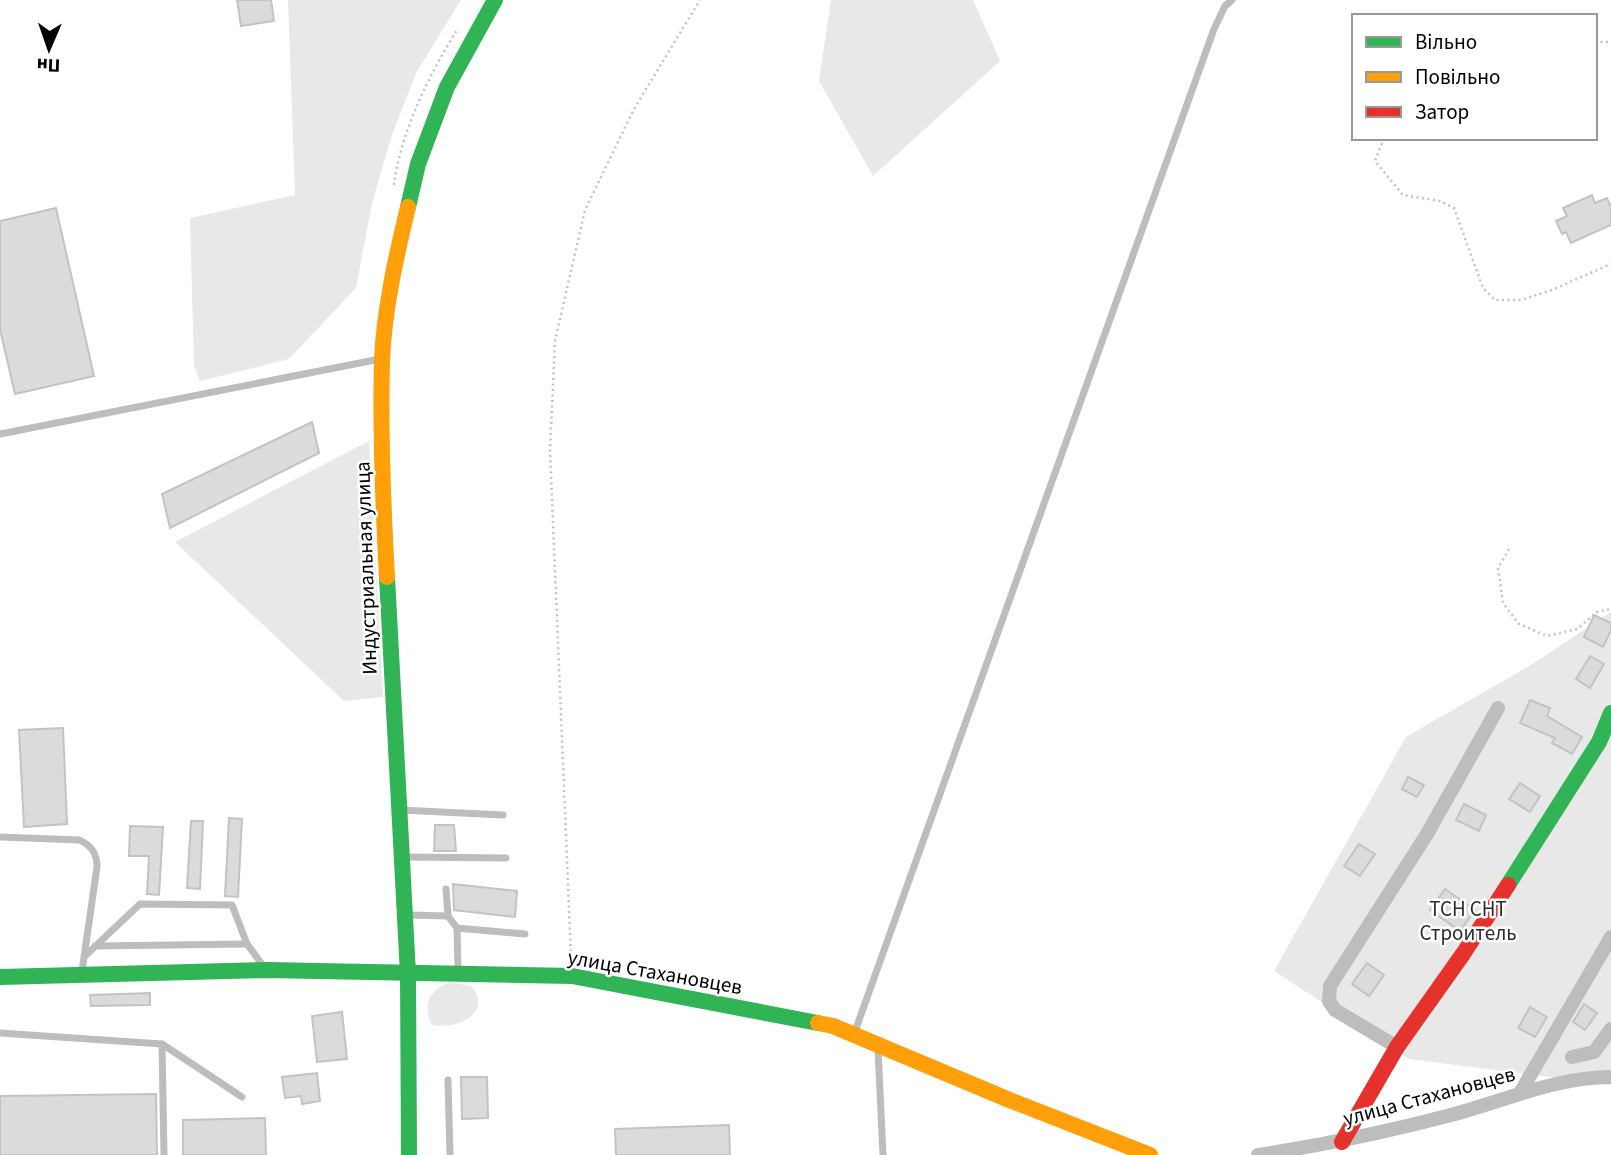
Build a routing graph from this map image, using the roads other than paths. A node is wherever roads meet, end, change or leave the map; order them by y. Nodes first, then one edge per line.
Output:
1 (495, 0) edge
2 (1232, 0) edge
3 (382, 359) junction
4 (0, 434) edge
5 (1498, 708) dead end
6 (1611, 713) edge
7 (399, 810) junction
8 (503, 815) dead end
9 (0, 838) edge
10 (402, 858) junction
11 (506, 858) dead end
12 (446, 888) dead end
13 (405, 915) junction
14 (448, 916) junction
15 (457, 928) junction
16 (525, 934) dead end
17 (1611, 937) edge
18 (247, 944) junction
19 (95, 946) junction
20 (85, 956) junction
21 (267, 970) junction
22 (408, 974) junction
23 (458, 974) junction
24 (81, 975) junction
25 (0, 977) edge
26 (1611, 1029) edge
27 (0, 1033) edge
28 (854, 1035) junction
29 (162, 1044) junction
30 (878, 1044) junction
31 (1397, 1047) junction
32 (1572, 1058) dead end
33 (1611, 1077) edge
34 (448, 1080) dead end
35 (1520, 1093) junction
36 (242, 1097) dead end
37 (1342, 1142) junction
38 (164, 1155) edge
39 (409, 1155) edge
40 (450, 1155) edge
41 (883, 1155) edge
42 (1150, 1155) edge
43 (1258, 1155) edge

1 - 3 street, Индустриальная улица
2 - 28 lane
3 - 4 lane
3 - 7 street, Индустриальная улица
5 - 31 street
6 - 31 street
7 - 8 lane
7 - 10 street, Индустриальная улица
9 - 20 lane
10 - 11 lane
10 - 13 street, Индустриальная улица
12 - 14 lane
13 - 14 lane
13 - 22 street, Индустриальная улица
14 - 15 lane
15 - 16 lane
15 - 23 lane
17 - 35 street
18 - 19 lane
18 - 19 lane
18 - 21 lane
19 - 20 lane
20 - 24 lane
21 - 22 street, улица Стахановцев
21 - 24 street, улица Стахановцев
22 - 23 street, улица Стахановцев
22 - 39 street, Индустриальная улица
23 - 28 street, улица Стахановцев
24 - 25 street, улица Стахановцев
26 - 32 street
27 - 29 lane
28 - 30 street, улица Стахановцев
29 - 36 lane
29 - 38 lane
30 - 41 lane
30 - 42 street, улица Стахановцев
31 - 37 street
33 - 35 street, улица Стахановцев
34 - 40 lane
35 - 37 street, улица Стахановцев
37 - 43 street, улица Стахановцев

